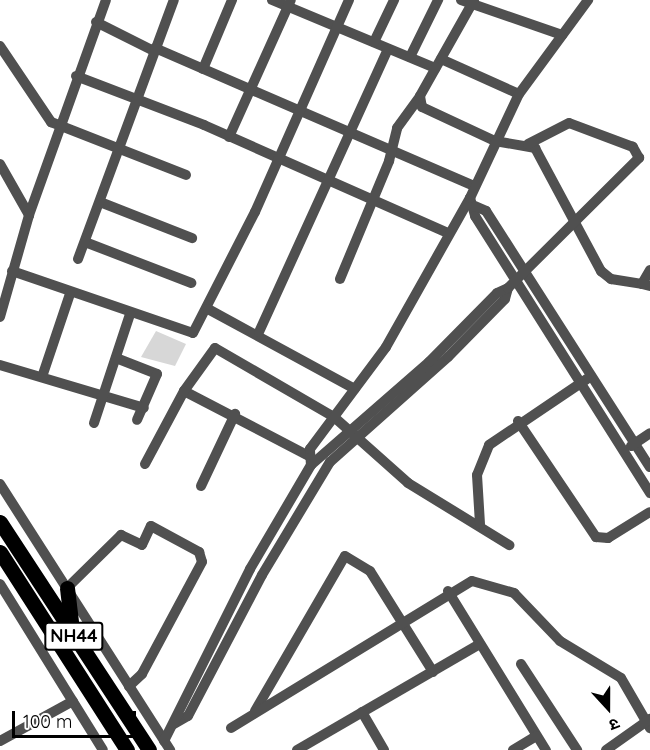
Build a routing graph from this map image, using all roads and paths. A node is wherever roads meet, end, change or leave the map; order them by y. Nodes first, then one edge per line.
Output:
1 (106, 0) edge
2 (174, 0) edge
3 (232, 0) edge
4 (272, 0) edge
5 (350, 0) edge
6 (394, 0) edge
7 (438, 0) edge
8 (461, 0) edge
9 (588, 0) edge
10 (473, 1) edge
11 (289, 4) edge
12 (96, 22) junction
13 (339, 28) junction
14 (562, 35) junction
15 (374, 42) junction
16 (0, 46) edge
17 (154, 49) junction
18 (388, 49) junction
19 (410, 57) junction
20 (438, 64) junction
21 (203, 69) junction
22 (76, 76) junction
23 (252, 89) junction
24 (519, 94) junction
25 (420, 96) junction
26 (140, 99) junction
27 (300, 110) junction
28 (61, 127) junction
29 (351, 135) junction
30 (229, 137) junction
31 (495, 141) junction
32 (528, 144) junction
33 (120, 150) junction
34 (393, 153) junction
35 (278, 158) junction
36 (0, 165) edge
37 (186, 175) dead end
38 (331, 181) junction
39 (474, 186) junction
40 (374, 200) junction
41 (100, 202) junction
42 (473, 202) junction
43 (29, 215) junction
44 (571, 221) junction
45 (448, 233) junction
46 (192, 238) dead end
47 (85, 242) junction
48 (78, 259) dead end
49 (650, 270) edge
50 (12, 272) junction
51 (340, 279) dead end
52 (516, 281) junction
53 (191, 283) dead end
54 (646, 285) edge
55 (70, 294) junction
56 (208, 309) junction
57 (1, 311) edge
58 (130, 314) junction
59 (258, 332) junction
60 (457, 339) junction
61 (116, 358) junction
62 (0, 365) edge
63 (42, 377) junction
64 (587, 379) junction
65 (355, 389) junction
66 (184, 391) junction
67 (103, 397) junction
68 (144, 408) junction
69 (235, 414) junction
70 (334, 417) junction
71 (138, 420) dead end
72 (518, 421) junction
73 (94, 423) dead end
74 (348, 432) junction
75 (650, 433) edge
76 (356, 441) junction
77 (635, 443) junction
78 (624, 451) junction
79 (310, 460) junction
80 (145, 464) dead end
81 (650, 467) edge
82 (0, 484) edge
83 (201, 486) dead end
84 (650, 493) edge
85 (650, 512) edge
86 (0, 522) edge
87 (480, 524) junction
88 (273, 528) junction
89 (285, 536) junction
90 (509, 545) dead end
91 (0, 552) edge
92 (0, 584) edge
93 (67, 588) junction
94 (448, 591) junction
95 (403, 619) junction
96 (73, 634) junction
97 (480, 644) junction
98 (521, 664) dead end
99 (199, 666) junction
100 (433, 672) junction
101 (211, 673) junction
102 (129, 686) junction
103 (73, 702) junction
104 (362, 712) junction
105 (254, 713) junction
106 (649, 723) edge
107 (174, 724) junction
108 (231, 728) dead end
109 (536, 736) junction
110 (0, 741) edge
111 (167, 745) edge
112 (104, 750) edge
113 (128, 750) edge
114 (149, 750) edge
115 (297, 750) edge
116 (384, 750) edge
117 (513, 750) edge
118 (546, 750) edge
119 (577, 750) edge
120 (606, 750) edge

1 - 12 street
2 - 17 street
3 - 21 street
4 - 11 street
5 - 13 street
6 - 15 street
7 - 19 street
8 - 10 street
9 - 14 street
10 - 14 street
10 - 20 street
11 - 13 street
11 - 23 street
12 - 17 street
12 - 22 street
13 - 15 street
13 - 27 street
14 - 24 street
15 - 18 street
16 - 28 street
17 - 21 street
17 - 26 street
18 - 19 street
18 - 29 street
19 - 20 street
20 - 24 street
20 - 25 street
21 - 23 street
22 - 26 street
22 - 28 street
23 - 27 street
23 - 30 street
24 - 31 street
25 - 31 street
25 - 34 street
26 - 30 street
26 - 33 street
27 - 29 street
27 - 35 street
28 - 33 street
28 - 43 street
29 - 34 street
29 - 38 street
30 - 35 street
31 - 32 street
31 - 39 street
32 - 44 street
32 - 44 street
33 - 37 street
33 - 41 street
34 - 39 street
34 - 40 street
35 - 38 street
35 - 56 street
36 - 43 street
38 - 40 street
38 - 59 street
39 - 42 street
40 - 45 street
40 - 51 street
41 - 46 street
41 - 47 street
42 - 45 street
42 - 52 street
43 - 50 street
44 - 52 street
44 - 54 street
45 - 65 street
47 - 48 street
47 - 53 street
49 - 54 street
50 - 55 street
50 - 57 street
52 - 60 street
52 - 64 street
55 - 58 street
55 - 63 street
56 - 58 street
56 - 59 street
58 - 61 street
59 - 65 street
60 - 74 street
60 - 76 street
61 - 67 street
61 - 68 street
62 - 63 street
63 - 67 street
64 - 72 street
64 - 77 street
64 - 78 street
65 - 70 street
66 - 69 street
66 - 70 street
66 - 80 street
67 - 68 street
67 - 73 street
68 - 71 street
69 - 79 street
69 - 83 street
70 - 74 street
70 - 79 street
72 - 85 street
72 - 87 street
74 - 76 street
74 - 79 street
75 - 77 street
76 - 87 street
76 - 89 street
77 - 78 street
77 - 81 street
78 - 84 street
79 - 88 street
82 - 93 street
86 - 96 highway, NH44
87 - 90 street
88 - 89 street
88 - 99 street
89 - 101 street
91 - 113 highway, NH44
92 - 103 street
93 - 96 highway
93 - 102 street
93 - 102 street
94 - 95 street
94 - 97 street
94 - 106 street
95 - 100 street
95 - 105 street
95 - 105 street
96 - 114 highway, NH44
97 - 100 street
97 - 109 street
98 - 119 street
99 - 101 street
99 - 107 street
100 - 104 street
101 - 107 street
102 - 111 street
103 - 110 street
103 - 112 street
104 - 115 street
104 - 116 street
105 - 108 street
106 - 120 street
107 - 111 street
109 - 117 street
109 - 118 street

